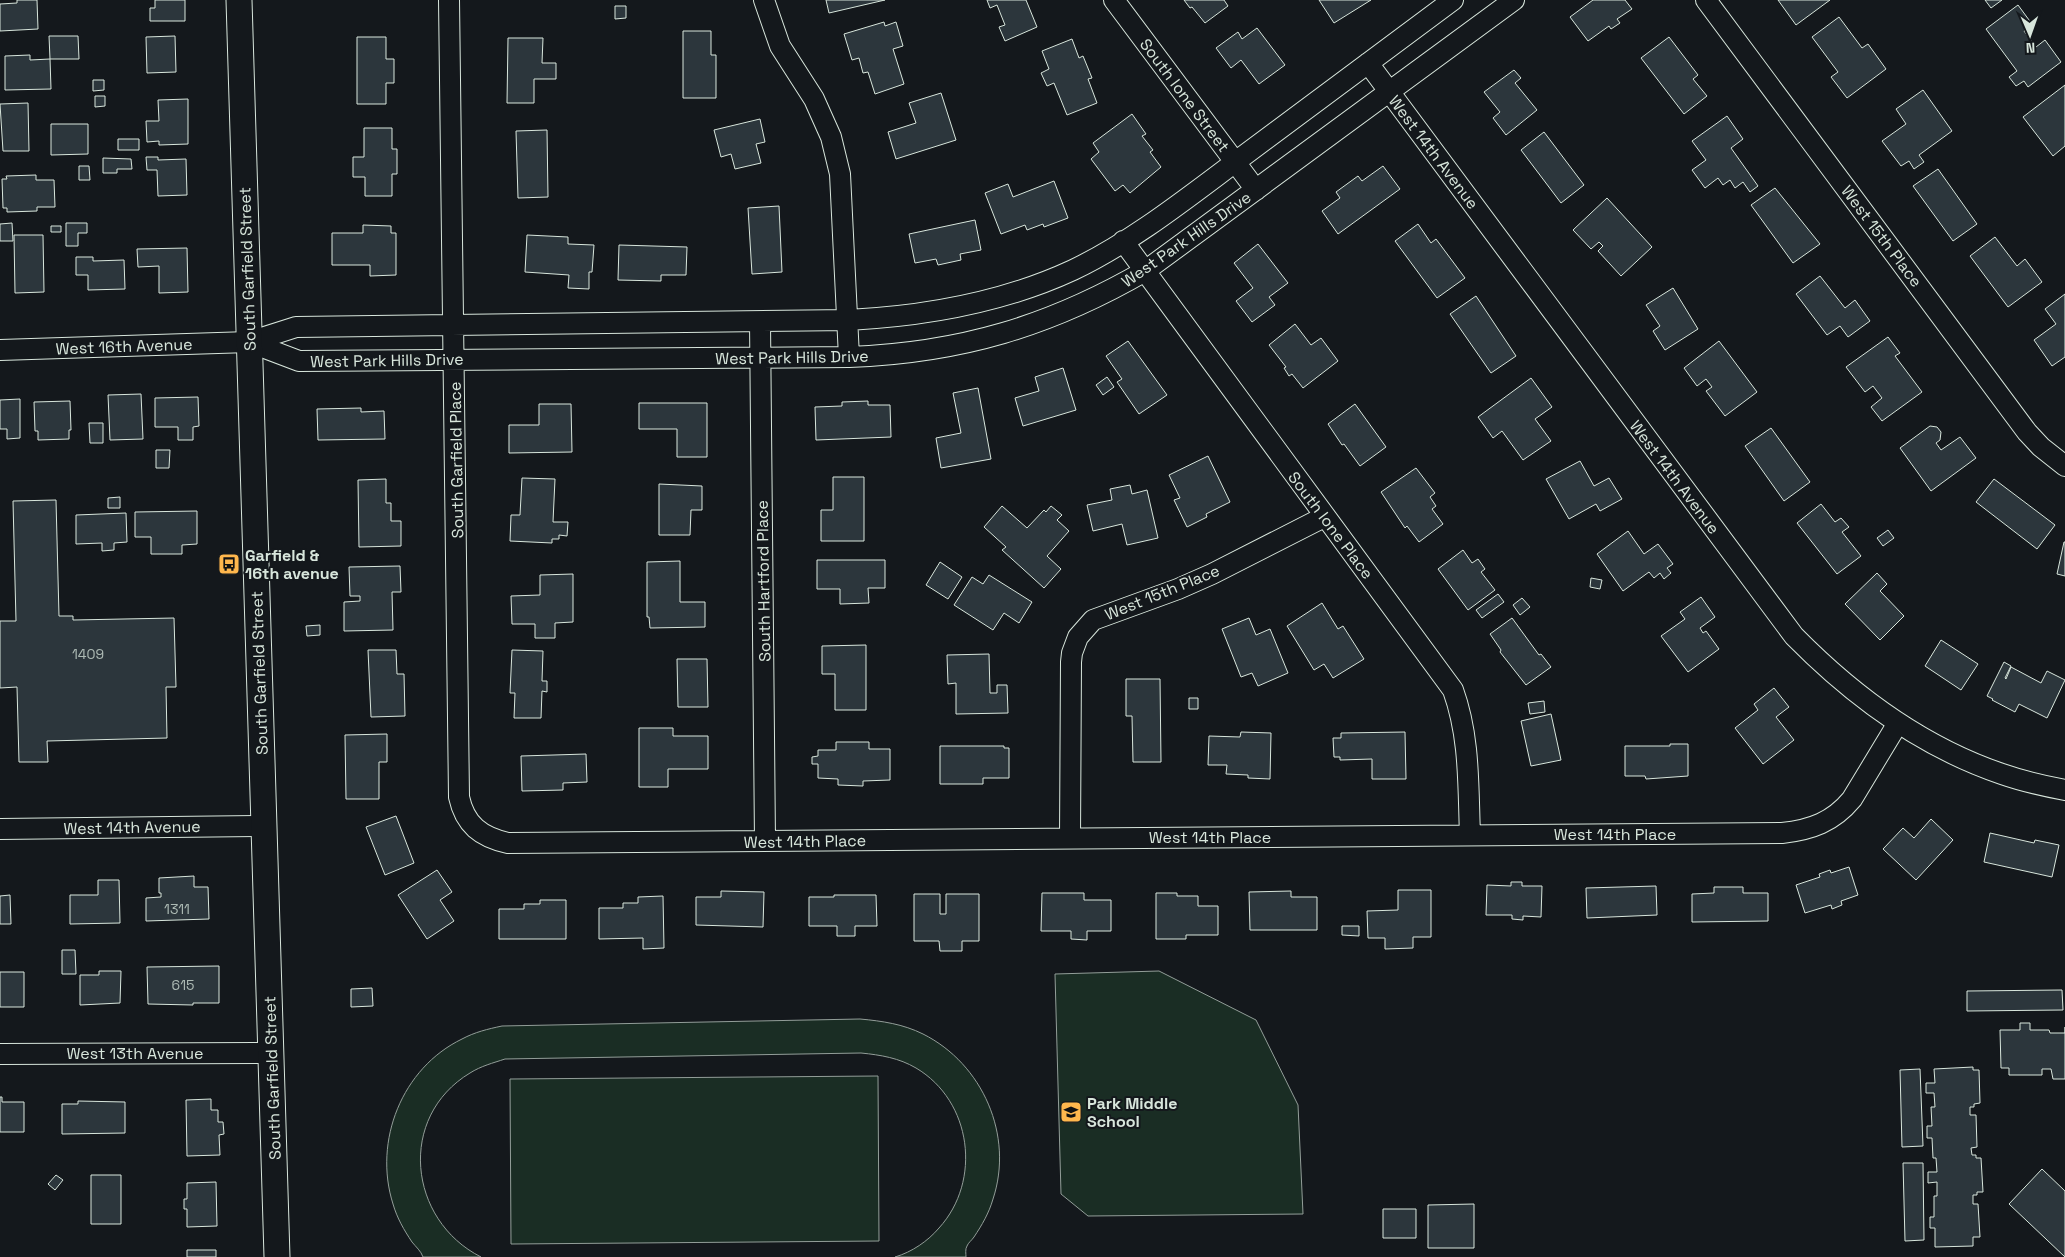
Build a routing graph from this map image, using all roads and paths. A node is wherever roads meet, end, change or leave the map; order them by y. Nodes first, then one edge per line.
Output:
1 (239, 0) edge
2 (449, 0) edge
3 (764, 0) edge
4 (1114, 0) edge
5 (1453, 0) edge
6 (1706, 0) edge
7 (1503, 3) edge
8 (1368, 63) junction
9 (1390, 93) junction
10 (1235, 162) junction
11 (1256, 190) junction
12 (1123, 241) junction
13 (1145, 271) junction
14 (849, 320) junction
15 (760, 322) junction
16 (454, 324) junction
17 (249, 342) junction
18 (0, 350) edge
19 (849, 357) junction
20 (761, 358) junction
21 (455, 359) junction
22 (2065, 466) edge
23 (1324, 517) junction
24 (1898, 722) junction
25 (2065, 790) edge
26 (264, 826) junction
27 (472, 827) joint
28 (0, 829) edge
29 (1470, 835) junction
30 (1070, 838) junction
31 (765, 841) junction
32 (271, 1053) junction
33 (0, 1054) edge
34 (277, 1257) edge

1 - 17 street, South Garfield Street
2 - 16 street, South Garfield Place
3 - 14 street
4 - 10 street, South Ione Street
5 - 8 street, West Park Hills Drive
6 - 22 street, West 15th Place
7 - 9 street, West Park Hills Drive
8 - 9 street, West 14th Avenue
8 - 10 street, West Park Hills Drive
9 - 11 street, West Park Hills Drive
9 - 24 street, West 14th Avenue
10 - 11 street, South Ione Street
10 - 12 street, West Park Hills Drive
11 - 13 street, West Park Hills Drive
12 - 13 street, South Ione Place
12 - 14 street, West Park Hills Drive
13 - 19 street, West Park Hills Drive
13 - 23 street, South Ione Place
14 - 15 street, West Park Hills Drive
14 - 19 street
15 - 16 street, West Park Hills Drive
15 - 20 street, South Hartford Place
16 - 17 street, West Park Hills Drive
16 - 21 street, South Garfield Place
17 - 18 street, West 16th Avenue
17 - 21 street, West Park Hills Drive
17 - 26 street, South Garfield Street
19 - 20 street, West Park Hills Drive
20 - 21 street, West Park Hills Drive
20 - 31 street, South Hartford Place
21 - 27 street, South Garfield Place
23 - 29 street, South Ione Place
23 - 30 street, West 15th Place
24 - 25 street, West 14th Avenue
24 - 29 street, West 14th Place
26 - 28 street, West 14th Avenue
26 - 32 street, South Garfield Street
27 - 31 street, West 14th Place
29 - 30 street, West 14th Place
30 - 31 street, West 14th Place
32 - 33 street, West 13th Avenue
32 - 34 street, South Garfield Street

